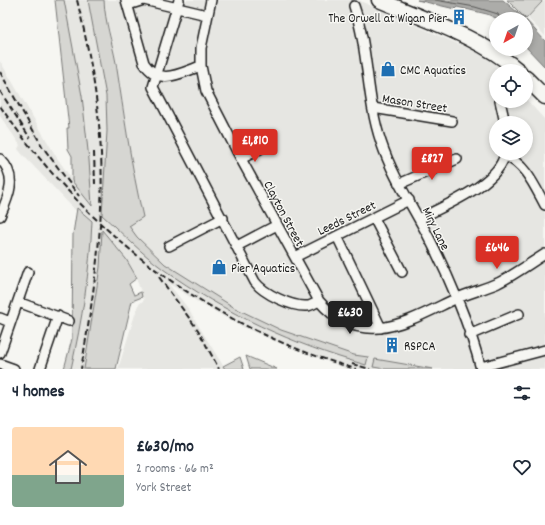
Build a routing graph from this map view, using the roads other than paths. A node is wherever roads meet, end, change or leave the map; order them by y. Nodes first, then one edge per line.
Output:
1 (139, 0) edge
2 (212, 0) edge
3 (378, 0) edge
4 (127, 2) edge
5 (178, 4) edge
6 (354, 6) dead end
7 (208, 15) junction
8 (507, 64) edge
9 (201, 66) junction
10 (156, 75) junction
11 (533, 85) edge
12 (545, 97) edge
13 (373, 108) junction
14 (452, 121) dead end
15 (260, 149) dead end
16 (0, 159) edge
17 (241, 159) junction
18 (457, 159) dead end
19 (501, 160) edge
20 (514, 160) edge
21 (399, 184) junction
22 (409, 200) junction
23 (545, 205) edge
24 (0, 216) edge
25 (223, 218) junction
26 (374, 218) junction
27 (419, 219) junction
28 (277, 224) junction
29 (337, 236) junction
30 (169, 246) dead end
31 (237, 246) junction
32 (545, 254) edge
33 (295, 258) junction
34 (28, 272) dead end
35 (402, 272) dead end
36 (456, 299) junction
37 (319, 301) junction
38 (18, 302) junction
39 (519, 314) dead end
40 (58, 316) junction
41 (0, 318) edge
42 (69, 321) dead end
43 (10, 322) junction
44 (381, 328) junction
45 (470, 335) junction
46 (545, 350) edge
47 (0, 353) edge
48 (0, 364) edge
49 (481, 368) edge
50 (14, 369) edge
51 (40, 369) edge

1 - 4 street
1 - 5 street
2 - 7 street, Clayton Street
3 - 8 highway
4 - 10 street
5 - 7 street
5 - 10 street
6 - 13 street, Miry Lane
7 - 9 street, Clayton Street
9 - 10 street
9 - 17 street, Clayton Street
10 - 25 street
11 - 12 highway
13 - 14 street, Mason Street
13 - 21 street, Miry Lane
15 - 17 street
16 - 24 street
17 - 28 street, Clayton Street
18 - 21 street
19 - 27 street
20 - 23 street
21 - 22 street, Miry Lane
22 - 26 street, Leeds Street
22 - 27 street, Miry Lane
25 - 30 street
25 - 31 street
26 - 29 street, Leeds Street
26 - 35 street
27 - 36 street, Miry Lane
28 - 31 street
28 - 33 street, Clayton Street
29 - 33 street, Leeds Street
29 - 44 street
31 - 37 street
32 - 36 street, Clayton Street
33 - 37 street, Clayton Street
34 - 38 street
36 - 44 street, Clayton Street
36 - 45 street, Miry Lane
37 - 44 street, Clayton Street
38 - 40 street
38 - 43 street
39 - 45 street
40 - 42 street
40 - 51 street
41 - 43 street
43 - 47 street
45 - 49 street, Miry Lane
46 - 49 street
48 - 50 street

